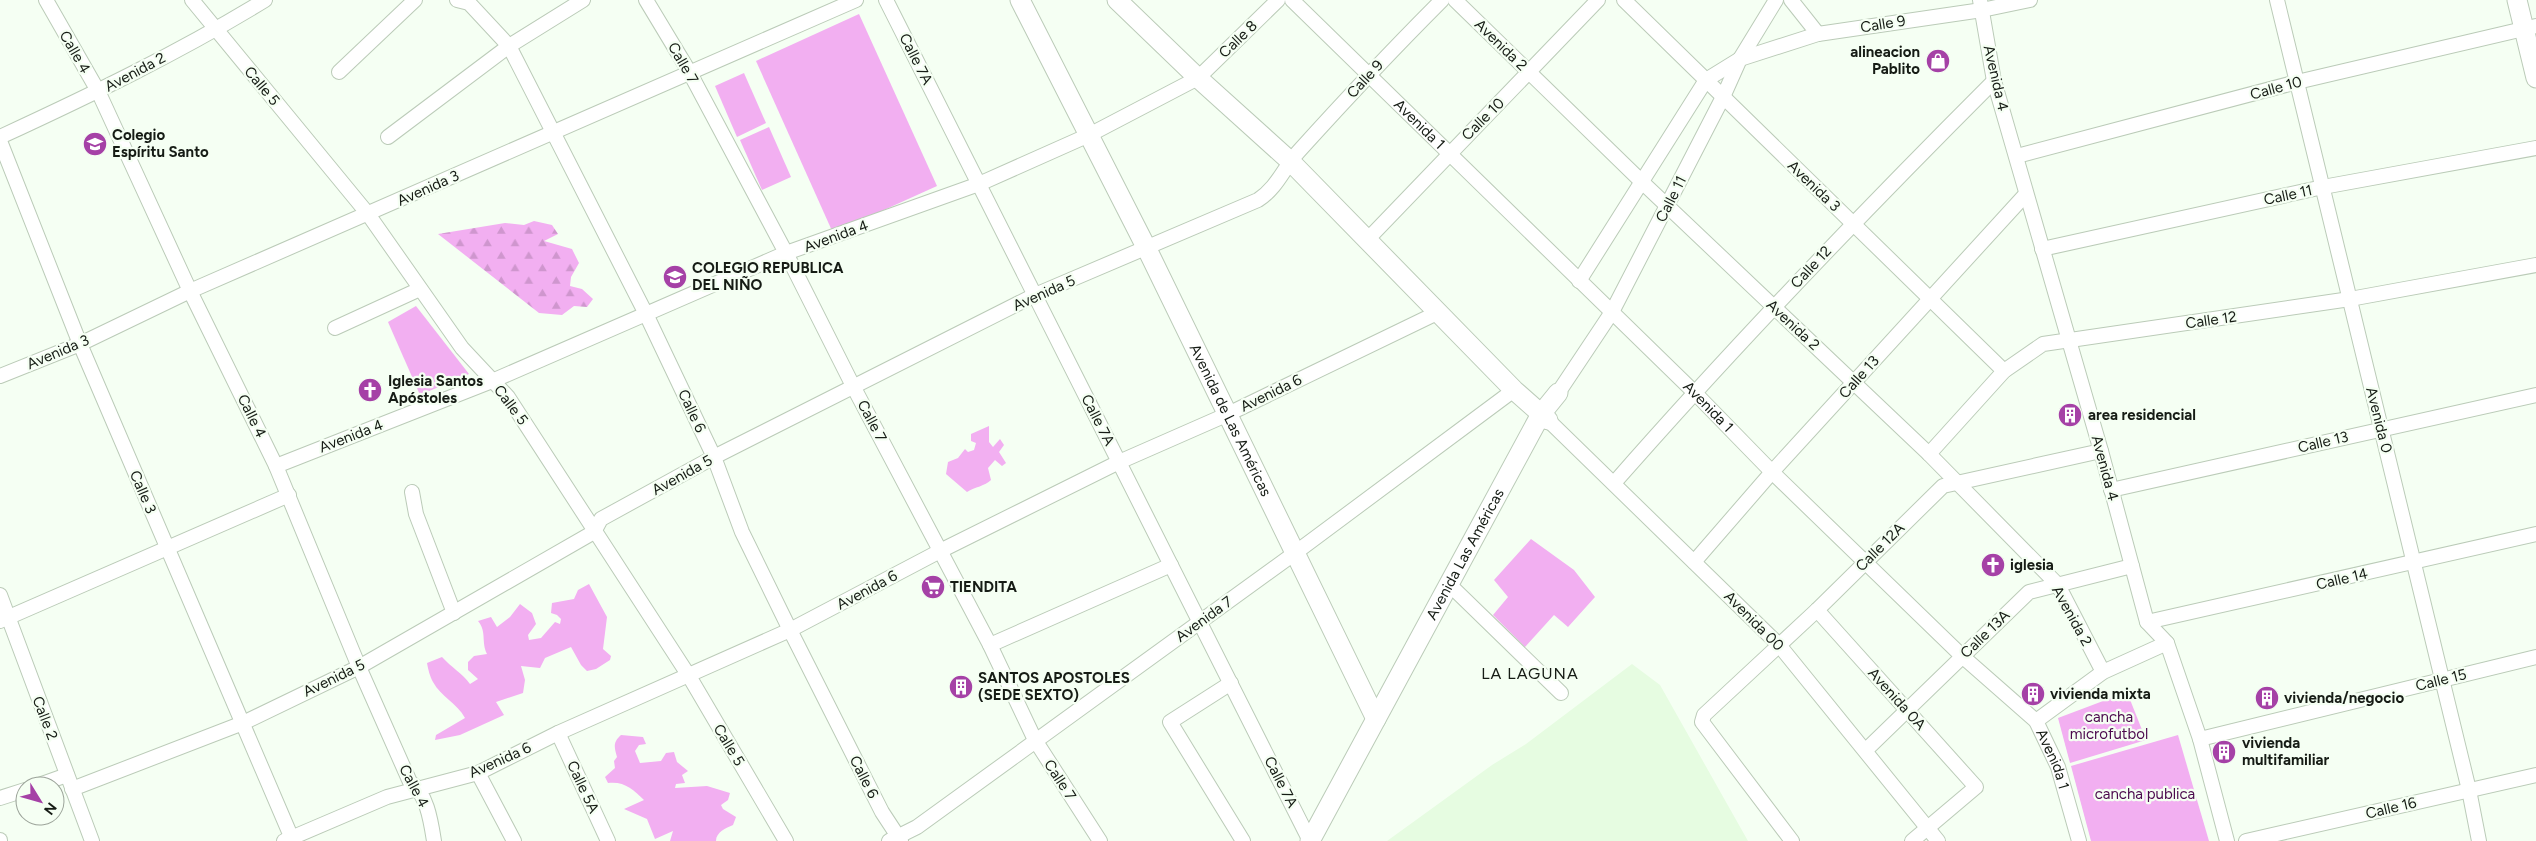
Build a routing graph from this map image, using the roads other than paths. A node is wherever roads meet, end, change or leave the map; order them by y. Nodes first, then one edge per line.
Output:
1 (46, 0) edge
2 (192, 0) edge
3 (265, 0) edge
4 (415, 0) edge
5 (457, 0) edge
6 (583, 0) edge
7 (646, 0) edge
8 (856, 0) edge
9 (886, 0) edge
10 (1020, 0) edge
11 (1116, 0) edge
12 (1278, 0) edge
13 (1292, 0) edge
14 (1442, 0) edge
15 (1455, 0) edge
16 (1598, 0) edge
17 (1624, 0) edge
18 (1776, 0) edge
19 (1791, 0) edge
20 (2030, 0) edge
21 (2277, 0) edge
22 (2517, 0) edge
23 (1981, 5) edge
24 (2530, 27) edge
25 (216, 30) junction
26 (1818, 34) junction
27 (510, 46) junction
28 (1740, 59) junction
29 (338, 72) dead end
30 (1529, 72) junction
31 (690, 73) junction
32 (1368, 75) junction
33 (1198, 78) junction
34 (2536, 78) edge
35 (1706, 80) junction
36 (1994, 81) junction
37 (2297, 82) junction
38 (98, 92) junction
39 (1723, 97) junction
40 (554, 132) junction
41 (1089, 135) junction
42 (0, 137) edge
43 (388, 137) dead end
44 (0, 140) edge
45 (2536, 148) edge
46 (1450, 152) junction
47 (2017, 156) junction
48 (1290, 161) junction
49 (1642, 182) junction
50 (979, 184) junction
51 (2322, 187) junction
52 (2026, 194) junction
53 (1668, 206) junction
54 (368, 214) junction
55 (1852, 223) junction
56 (1368, 239) junction
57 (1147, 249) junction
58 (2042, 249) junction
59 (786, 253) junction
60 (2536, 265) edge
61 (1579, 281) junction
62 (420, 289) junction
63 (190, 291) junction
64 (1035, 296) junction
65 (1931, 299) junction
66 (2350, 299) junction
67 (1774, 307) junction
68 (1439, 312) junction
69 (1612, 312) junction
70 (646, 314) junction
71 (335, 328) dead end
72 (2070, 341) junction
73 (80, 344) junction
74 (2004, 371) junction
75 (0, 376) edge
76 (492, 381) junction
77 (1854, 383) junction
78 (853, 386) junction
79 (1514, 390) junction
80 (1694, 392) junction
81 (1558, 393) joint
82 (2536, 395) edge
83 (1226, 415) junction
84 (1545, 417) junction
85 (2381, 429) junction
86 (2101, 451) junction
87 (1929, 454) junction
88 (714, 457) junction
89 (1119, 462) junction
90 (276, 466) junction
91 (1772, 472) junction
92 (1614, 482) junction
93 (1957, 484) junction
94 (2111, 490) junction
95 (412, 492) dead end
96 (289, 495) junction
97 (594, 532) junction
98 (2536, 534) edge
99 (168, 549) junction
100 (942, 550) junction
101 (1295, 553) junction
102 (1694, 562) junction
103 (1866, 562) junction
104 (2414, 562) junction
105 (1171, 565) junction
106 (2132, 566) junction
107 (2058, 585) junction
108 (1455, 590) junction
109 (0, 595) edge
110 (1817, 610) junction
111 (454, 613) junction
112 (4, 620) edge
113 (1200, 622) junction
114 (2147, 622) junction
115 (790, 630) junction
116 (2167, 643) junction
117 (990, 645) junction
118 (1779, 645) junction
119 (1962, 656) junction
120 (2536, 657) edge
121 (358, 667) junction
122 (2102, 672) junction
123 (689, 676) junction
124 (2442, 679) junction
125 (1231, 683) junction
126 (1561, 693) dead end
127 (1908, 710) junction
128 (1376, 719) junction
129 (2036, 721) junction
130 (243, 723) junction
131 (558, 734) junction
132 (2200, 739) junction
133 (1034, 740) junction
134 (1866, 750) junction
135 (478, 773) junction
136 (67, 775) joint
137 (2536, 775) edge
138 (418, 787) junction
139 (72, 789) junction
140 (2469, 790) junction
141 (15, 793) edge
142 (0, 798) edge
143 (1927, 828) junction
144 (290, 840) edge
145 (896, 840) edge
146 (92, 841) edge
147 (434, 841) edge
148 (514, 841) edge
149 (608, 841) edge
150 (786, 841) edge
151 (1100, 841) edge
152 (1242, 841) edge
153 (1310, 841) edge
154 (1320, 841) edge
155 (1792, 841) edge
156 (1912, 841) edge
157 (1938, 841) edge
158 (2079, 841) edge
159 (2227, 841) edge
160 (2246, 841) edge
161 (2479, 841) edge

1 - 38 street, Calle 4
2 - 25 street, Calle 5
3 - 25 street, Avenida 2
4 - 29 street
5 - 27 street, Calle 6
6 - 27 street
7 - 31 street, Calle 7
8 - 31 street, Avenida 3
9 - 50 street, Calle 7A
10 - 41 main road, Avenida de Las Américas
11 - 33 main road
12 - 33 street, Calle 8
13 - 32 street, Avenida 1
14 - 32 street, Calle 9
15 - 30 street, Avenida 2
16 - 30 street, Calle 10
17 - 35 street, Avenida 3
18 - 28 street, Calle 11
19 - 26 street
20 - 23 street, Calle 9
21 - 37 street, Avenida 0
22 - 24 main road
23 - 26 street, Calle 9
23 - 36 street, Avenida 4
24 - 34 main road
24 - 37 street, Calle 10
25 - 38 street, Avenida 2
25 - 54 street, Calle 5
26 - 28 street, Calle 9
27 - 40 street, Calle 6
27 - 43 street
28 - 35 street
28 - 39 street, Calle 11
30 - 46 street, Calle 10
30 - 49 street, Avenida 2
31 - 40 street, Avenida 3
31 - 59 street, Calle 7
32 - 46 street, Avenida 1
32 - 48 street, Calle 9
33 - 41 street, Avenida 4
33 - 48 main road
35 - 39 street, Avenida 3
35 - 49 street
36 - 47 street, Avenida 4
36 - 55 street, Calle 12
37 - 47 street, Calle 10
37 - 51 street, Avenida 0
38 - 42 street, Avenida 2
38 - 63 street, Calle 4
39 - 53 street, Calle 11
39 - 55 street, Avenida 3
40 - 54 street, Avenida 3
40 - 70 street, Calle 6
41 - 50 street, Avenida 4
41 - 57 main road, Avenida de Las Américas
44 - 73 street, Calle 3
45 - 51 street, Calle 11
46 - 56 street, Calle 10
46 - 61 street, Avenida 1
47 - 52 street, Avenida 4
48 - 56 main road
48 - 57 street, Avenida 5
49 - 53 street, Avenida 2
49 - 61 street
50 - 59 street, Avenida 4
50 - 64 street, Calle 7A
51 - 58 street, Calle 11
51 - 66 street, Avenida 0
52 - 58 street, Avenida 4
52 - 65 street, Calle 13
53 - 67 street, Avenida 2
53 - 69 street, Calle 11
54 - 62 street, Calle 5
54 - 63 street, Avenida 3
55 - 65 street, Avenida 3
55 - 67 street, Calle 12
56 - 68 main road
57 - 64 street, Avenida 5
57 - 83 main road, Avenida de Las Américas
58 - 72 street, Avenida 4
59 - 70 street, Avenida 4
59 - 78 street, Calle 7
60 - 66 street, Calle 12
61 - 69 street, Avenida 1
62 - 71 street
62 - 76 street, Calle 5
63 - 73 street, Avenida 3
63 - 90 street, Calle 4
64 - 78 street, Avenida 5
64 - 89 street, Calle 7A
65 - 74 street, Avenida 3
65 - 77 street, Calle 13
66 - 72 street, Calle 12
66 - 85 street, Avenida 0
67 - 77 street, Avenida 2
67 - 80 street, Calle 12
68 - 79 main road
68 - 83 street, Avenida 6
69 - 80 street, Avenida 1
69 - 81 street, Calle 11
70 - 76 street, Avenida 4
70 - 88 street, Calle 6
72 - 74 street, Calle 12
72 - 86 street, Avenida 4
73 - 75 street, Avenida 3
73 - 99 street, Calle 3
74 - 87 street, Calle 12
76 - 90 street, Avenida 4
76 - 97 street, Calle 5
77 - 87 street, Avenida 2
77 - 91 street, Calle 13
78 - 88 street, Avenida 5
78 - 100 street, Calle 7
79 - 84 main road
79 - 101 street, Avenida 7
80 - 91 street, Avenida 1
80 - 92 street, Calle 12
81 - 84 main road
82 - 85 street, Calle 13
83 - 89 street, Avenida 6
83 - 101 main road, Avenida de Las Américas
84 - 92 street, Avenida 00
84 - 108 main road
84 - 128 main road, Avenida Las Américas
85 - 94 street, Calle 13
85 - 104 street, Avenida 0
86 - 93 street, Calle 12A
86 - 94 street, Avenida 4
87 - 93 street, Avenida 2
88 - 97 street, Avenida 5
88 - 115 street, Calle 6
89 - 100 street, Avenida 6
89 - 105 street, Calle 7A
90 - 96 street, Calle 4
91 - 102 street, Calle 13
91 - 103 street, Avenida 1
92 - 102 street, Avenida 00
93 - 103 street, Calle 12A
93 - 107 street, Avenida 2
94 - 106 street, Avenida 4
95 - 111 street
96 - 99 street
96 - 121 street, Calle 4
97 - 111 street, Avenida 5
97 - 123 street, Calle 5
98 - 104 street, Calle 14
99 - 112 street
99 - 130 street, Calle 3
100 - 115 street, Avenida 6
100 - 117 street, Calle 7
101 - 113 street, Avenida 7
101 - 128 main road, Avenida de Las Américas
102 - 118 street, Avenida 00
103 - 110 street, Calle 12A
103 - 119 street, Avenida 1
104 - 114 street, Calle 14
104 - 124 street, Avenida 0
105 - 113 street, Calle 7A
105 - 117 street
106 - 107 street, Calle 13A
106 - 114 street, Avenida 4
107 - 119 street, Calle 13A
107 - 122 street, Avenida 2
108 - 126 street
108 - 154 main road
109 - 112 street, Calle 2
110 - 118 street, Calle 12A
110 - 127 street, Avenida 0A
111 - 121 street, Avenida 5
112 - 136 street, Calle 2
113 - 125 street, Calle 7A
113 - 133 street, Avenida 7
114 - 116 street, Avenida 4
115 - 123 street, Avenida 6
115 - 145 street, Calle 6
116 - 122 street
116 - 132 street, Avenida 4
117 - 133 street, Calle 7
118 - 134 street, Avenida 00
118 - 155 street, Calle 12A
119 - 127 street, Calle 13A
119 - 129 street, Avenida 1
120 - 124 street, Calle 15
121 - 130 street, Avenida 5
121 - 138 street, Calle 4
122 - 129 street
123 - 131 street, Avenida 6
123 - 150 street, Calle 5
124 - 132 street, Calle 15
124 - 140 street, Avenida 0
125 - 152 street
125 - 153 street, Calle 7A
127 - 134 street, Calle 13A
127 - 143 street, Avenida 0A
128 - 153 main road
129 - 158 street, Avenida 1
130 - 139 street, Avenida 5
130 - 144 street, Calle 3
131 - 135 street, Avenida 6
131 - 149 street, Calle 5A
132 - 159 street, Avenida 4
133 - 145 street, Avenida 7
133 - 151 street, Calle 7
134 - 143 street, Avenida 00
135 - 138 street, Avenida 6
135 - 148 street
136 - 139 street, Calle 2
137 - 140 street, Calle 16
138 - 144 street, Avenida 6
138 - 147 street, Calle 4
139 - 146 street, Calle 2
140 - 160 street, Calle 16
140 - 161 street, Avenida 0
141 - 142 street
143 - 156 street
143 - 157 street, Avenida 00

